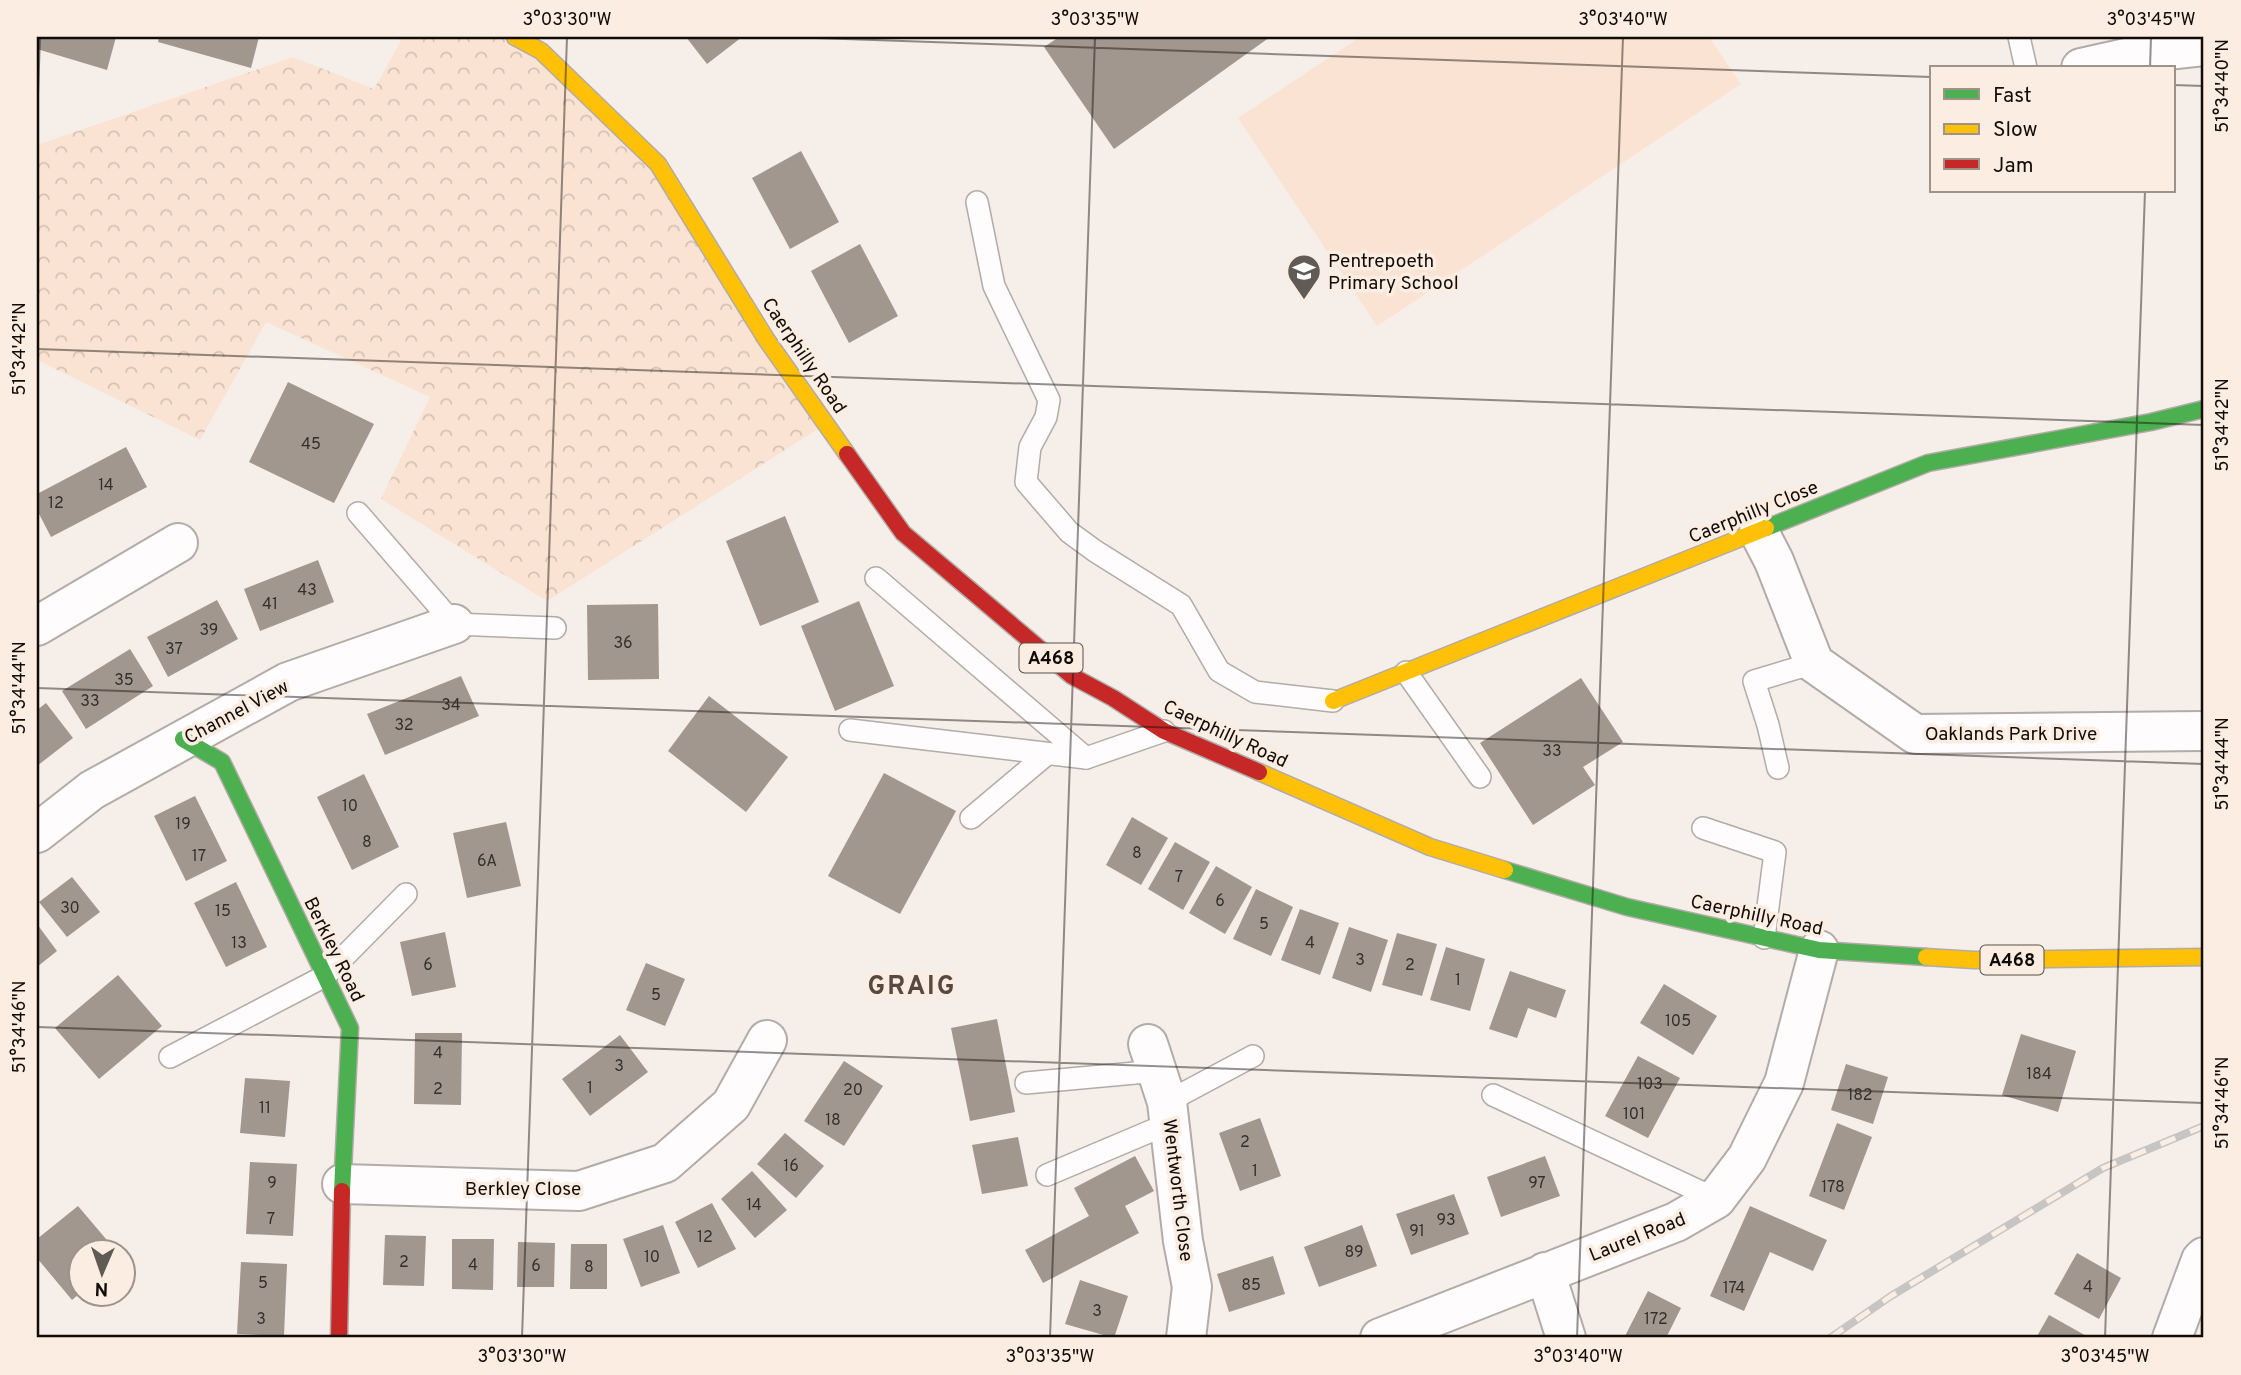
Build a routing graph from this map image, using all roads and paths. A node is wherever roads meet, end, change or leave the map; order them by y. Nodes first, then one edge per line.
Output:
1 (515, 37) edge
2 (2019, 37) edge
3 (2204, 46) edge
4 (2026, 66) edge
5 (2090, 66) edge
6 (977, 202) dead end
7 (2204, 409) edge
8 (358, 513) dead end
9 (1759, 532) junction
10 (178, 542) dead end
11 (876, 579) dead end
12 (454, 624) junction
13 (37, 626) edge
14 (555, 628) dead end
15 (1814, 663) junction
16 (1406, 672) junction
17 (1333, 701) joint
18 (850, 730) dead end
19 (1164, 731) junction
20 (2204, 731) edge
21 (183, 739) junction
22 (1047, 754) junction
23 (1086, 758) junction
24 (1778, 768) dead end
25 (1480, 777) dead end
26 (971, 818) dead end
27 (1703, 828) dead end
28 (37, 833) edge
29 (406, 894) dead end
30 (1763, 938) junction
31 (1819, 950) junction
32 (2204, 957) edge
33 (325, 976) junction
34 (767, 1040) dead end
35 (1253, 1056) dead end
36 (170, 1057) dead end
37 (1026, 1083) dead end
38 (1161, 1085) junction
39 (1493, 1095) dead end
40 (1047, 1175) dead end
41 (342, 1184) junction
42 (1716, 1199) junction
43 (2204, 1257) edge
44 (1545, 1272) junction
45 (339, 1338) edge
46 (1185, 1338) edge
47 (1380, 1338) edge
48 (1566, 1338) edge
49 (2172, 1338) edge

1 - 19 main road, Caerphilly Road / A468
2 - 4 lane
3 - 5 street
6 - 17 lane
7 - 9 main road, Caerphilly Close
8 - 12 lane
9 - 15 street
9 - 16 main road, Caerphilly Close
10 - 13 street
11 - 23 lane
12 - 14 lane
12 - 21 street, Channel View
15 - 20 street, Oaklands Park Drive
15 - 24 lane
16 - 17 main road, Caerphilly Close
16 - 25 lane
18 - 22 lane
19 - 23 lane
19 - 30 main road, Caerphilly Road / A468
21 - 28 street, Channel View
21 - 33 main road, Berkley Road
22 - 23 lane
22 - 26 lane
27 - 30 lane
29 - 33 lane
30 - 31 main road, Caerphilly Road / A468
31 - 32 main road, Caerphilly Road / A468
31 - 42 street, Laurel Road
33 - 36 lane
33 - 41 main road, Berkley Road
34 - 41 street, Berkley Close
35 - 38 lane
37 - 38 lane
38 - 40 lane
38 - 46 street, Wentworth Close
39 - 42 lane
41 - 45 main road, Berkley Road
42 - 44 street, Laurel Road
43 - 49 street
44 - 47 street, Laurel Road
44 - 48 street

